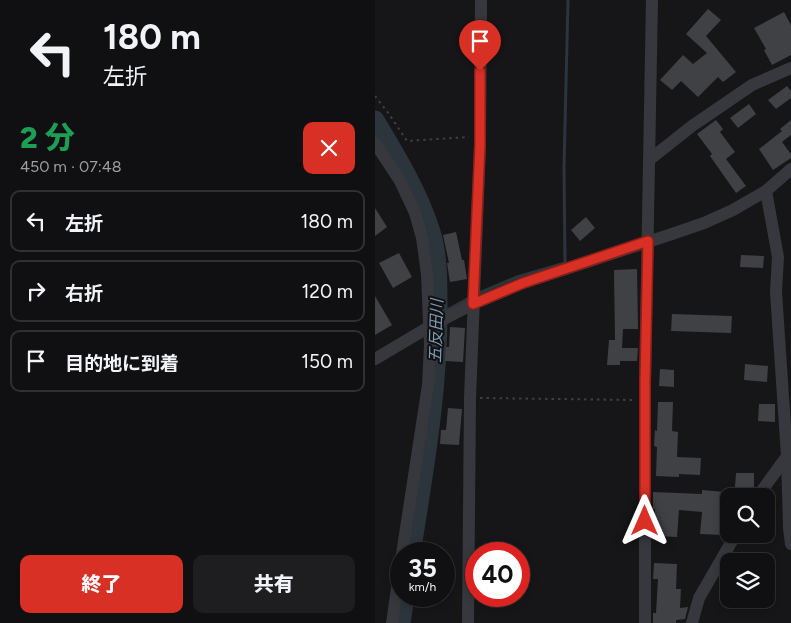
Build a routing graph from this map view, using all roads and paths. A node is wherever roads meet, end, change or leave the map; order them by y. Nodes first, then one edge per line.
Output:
1 (481, 0) edge
2 (652, 0) edge
3 (791, 68) edge
4 (375, 96) edge
5 (480, 136) junction
6 (375, 143) edge
7 (649, 160) junction
8 (791, 169) edge
9 (766, 191) junction
10 (648, 241) junction
11 (474, 298) junction
12 (436, 324) junction
13 (375, 359) edge
14 (470, 398) junction
15 (645, 400) junction
16 (788, 459) edge
17 (764, 488) edge
18 (404, 542) edge
19 (730, 543) edge
20 (791, 544) edge
21 (394, 607) edge
22 (392, 623) edge
23 (468, 623) edge
24 (645, 623) edge
25 (692, 623) edge

1 - 5 street
2 - 7 street
3 - 7 street
4 - 5 path
5 - 11 street
6 - 12 street
7 - 10 street
8 - 9 street
9 - 10 street
9 - 16 street
10 - 11 street
10 - 15 street
11 - 12 street
11 - 14 street
12 - 13 street
12 - 18 street
14 - 15 path
14 - 23 street
15 - 24 street
16 - 17 street
16 - 20 street
19 - 25 street
21 - 22 street

